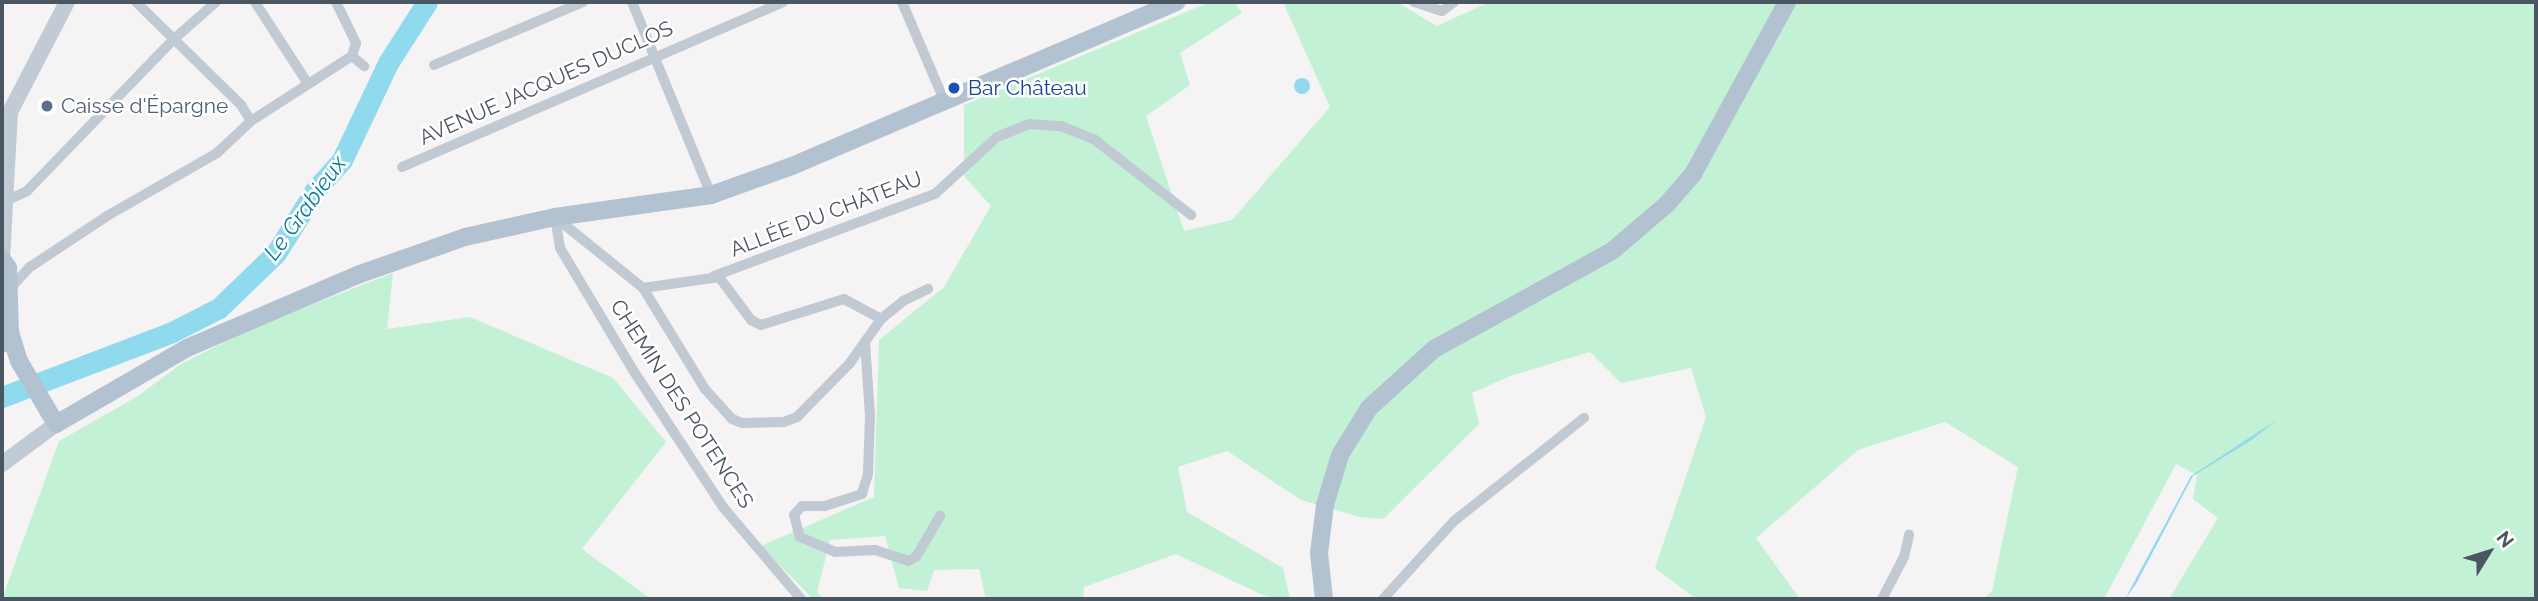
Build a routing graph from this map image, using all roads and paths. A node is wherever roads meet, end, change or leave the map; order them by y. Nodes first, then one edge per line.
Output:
1 (67, 2) edge
2 (136, 2) edge
3 (215, 2) edge
4 (255, 2) edge
5 (336, 2) edge
6 (583, 2) edge
7 (632, 2) edge
8 (783, 2) edge
9 (902, 2) edge
10 (1174, 2) edge
11 (1415, 2) edge
12 (1454, 2) edge
13 (1787, 2) edge
14 (174, 39) junction
15 (352, 56) junction
16 (656, 56) junction
17 (434, 65) dead end
18 (364, 66) dead end
19 (307, 84) junction
20 (944, 100) junction
21 (251, 121) junction
22 (402, 167) dead end
23 (712, 195) junction
24 (8, 200) junction
25 (1191, 215) dead end
26 (555, 217) junction
27 (2, 236) edge
28 (4, 262) edge
29 (30, 267) junction
30 (715, 276) junction
31 (643, 288) junction
32 (928, 289) dead end
33 (9, 291) junction
34 (881, 319) junction
35 (6, 340) edge
36 (865, 342) junction
37 (2, 354) edge
38 (19, 361) junction
39 (51, 416) junction
40 (1584, 418) dead end
41 (2, 464) edge
42 (940, 516) dead end
43 (1909, 535) dead end
44 (801, 599) edge
45 (1324, 599) edge
46 (1382, 599) edge
47 (1882, 599) edge

1 - 24 main road
2 - 14 street
3 - 14 street
4 - 19 street
5 - 15 street
6 - 17 street
7 - 16 street
8 - 16 street, AVENUE JACQUES DUCLOS
9 - 20 street
10 - 20 main road
11 - 12 street
13 - 45 main road
14 - 21 street
14 - 24 street
15 - 18 street
15 - 19 street
16 - 22 street, AVENUE JACQUES DUCLOS
16 - 23 street
19 - 21 street
20 - 23 main road
21 - 29 street
23 - 26 main road
24 - 27 main road
25 - 30 street, ALLÉE DU CHÂTEAU
26 - 31 street
26 - 39 main road
26 - 44 street, CHEMIN DES POTENCES
27 - 28 main road
28 - 29 street
28 - 33 main road
29 - 33 street
30 - 31 street, ALLÉE DU CHÂTEAU
30 - 34 street
31 - 36 street
32 - 34 street
33 - 35 main road
34 - 36 street
35 - 38 main road
36 - 42 street
37 - 38 main road
38 - 39 main road
39 - 41 main road
40 - 46 street
43 - 47 street

